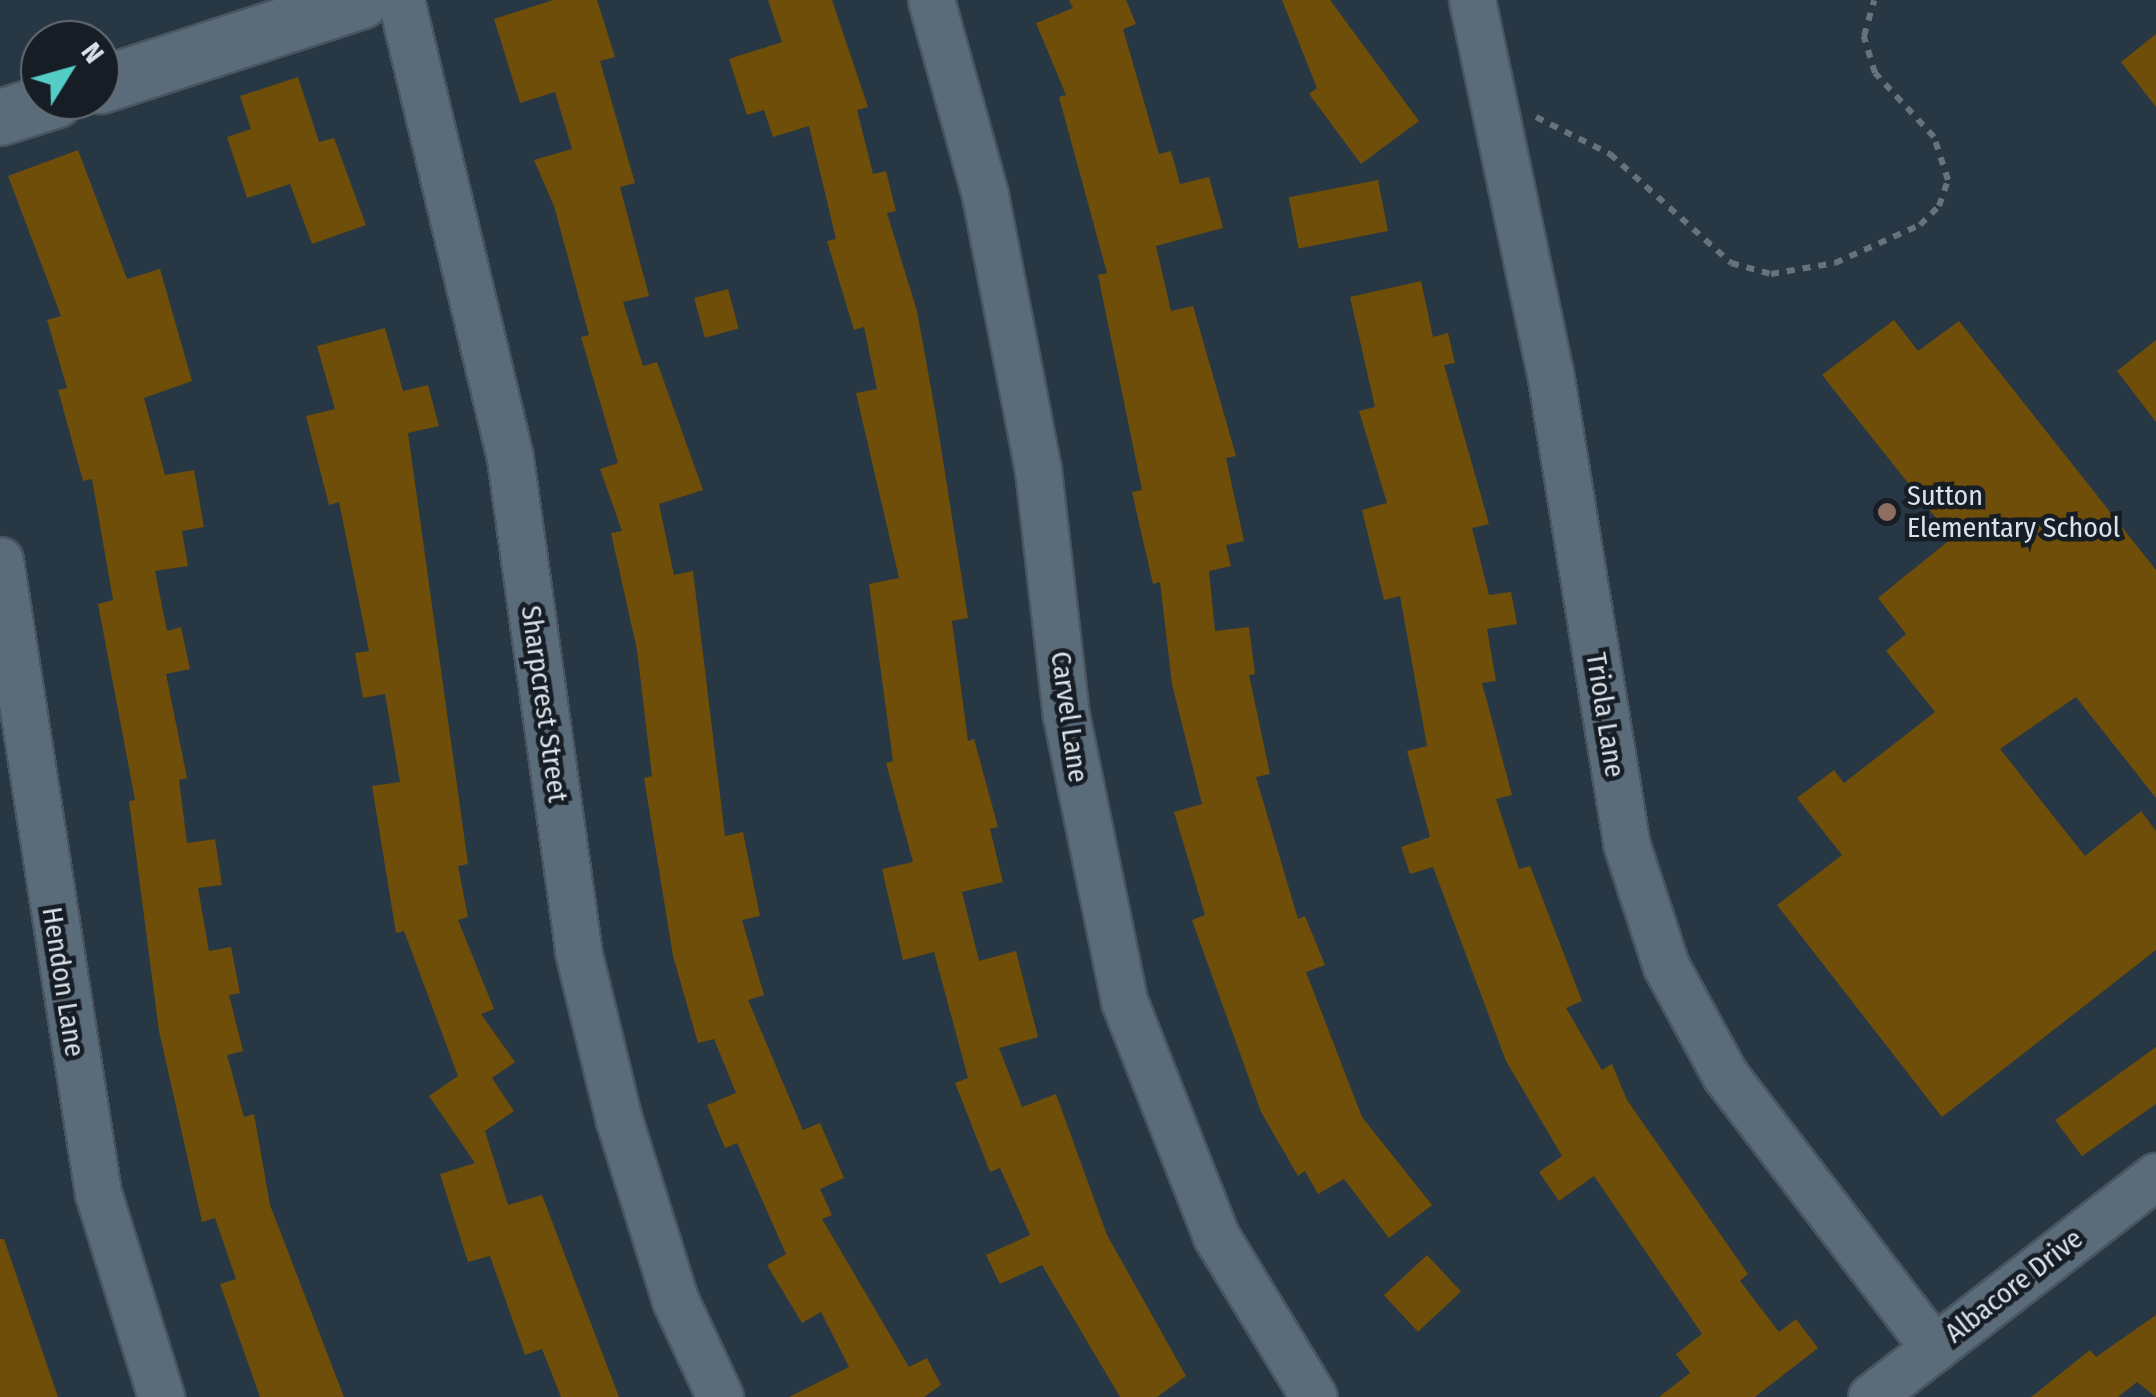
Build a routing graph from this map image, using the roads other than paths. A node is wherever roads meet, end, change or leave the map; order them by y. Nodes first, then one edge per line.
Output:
1 (361, 0) edge
2 (401, 0) edge
3 (931, 0) edge
4 (1472, 0) edge
5 (120, 78) edge
6 (0, 560) edge
7 (2156, 1176) edge
8 (1934, 1348) junction
9 (160, 1397) edge
10 (720, 1397) edge
11 (1314, 1397) edge
12 (1871, 1397) edge

1 - 5 street
2 - 10 street, Sharpcrest Street
3 - 11 street, Carvel Lane
4 - 8 street, Triola Lane
6 - 9 street, Hendon Lane
7 - 8 street, Albacore Drive
8 - 12 street, Albacore Drive

